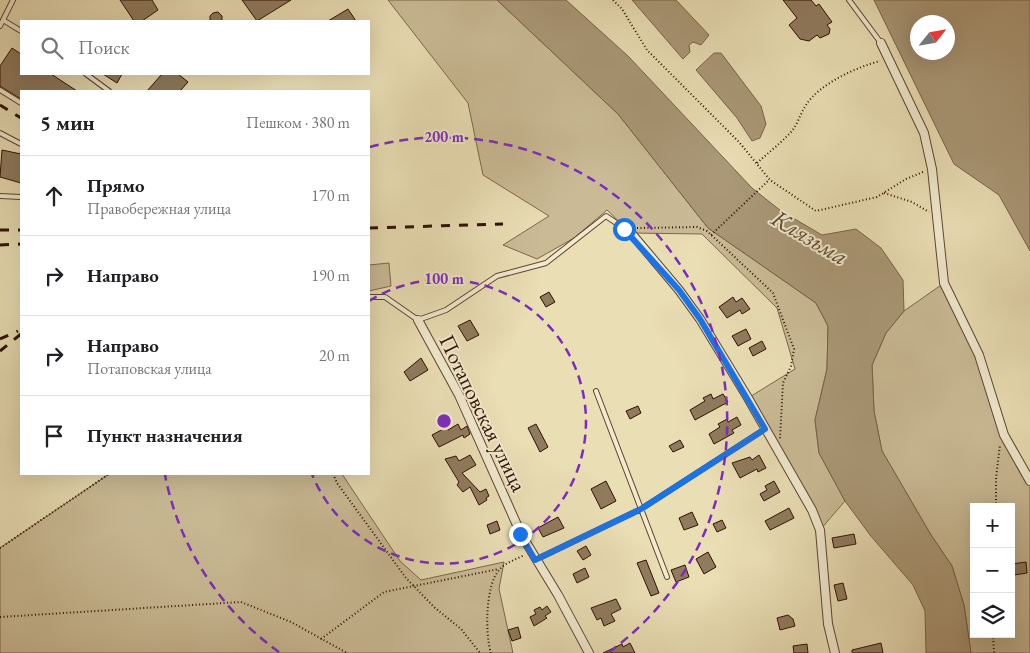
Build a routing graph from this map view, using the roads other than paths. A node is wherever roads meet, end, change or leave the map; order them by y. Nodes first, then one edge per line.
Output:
1 (14, 0) edge
2 (849, 0) edge
3 (3, 20) junction
4 (0, 26) edge
5 (20, 30) edge
6 (881, 42) joint
7 (87, 75) edge
8 (0, 90) edge
9 (108, 90) edge
10 (20, 102) edge
11 (0, 133) edge
12 (20, 143) edge
13 (0, 196) edge
14 (20, 197) edge
15 (627, 231) joint
16 (370, 297) edge
17 (418, 320) junction
18 (596, 391) dead end
19 (765, 429) junction
20 (1030, 481) edge
21 (641, 509) junction
22 (535, 560) junction
23 (667, 577) dead end
24 (589, 653) edge
25 (835, 653) edge

1 - 3 lane
2 - 6 lane
3 - 4 lane
3 - 5 lane
6 - 20 street
7 - 9 lane
8 - 10 lane
11 - 12 lane
13 - 14 lane
15 - 17 lane
15 - 19 street
16 - 17 lane
17 - 22 street, Потаповская улица
18 - 21 lane
19 - 21 lane
19 - 25 street
21 - 22 lane
21 - 23 lane
22 - 24 street, Потаповская улица

